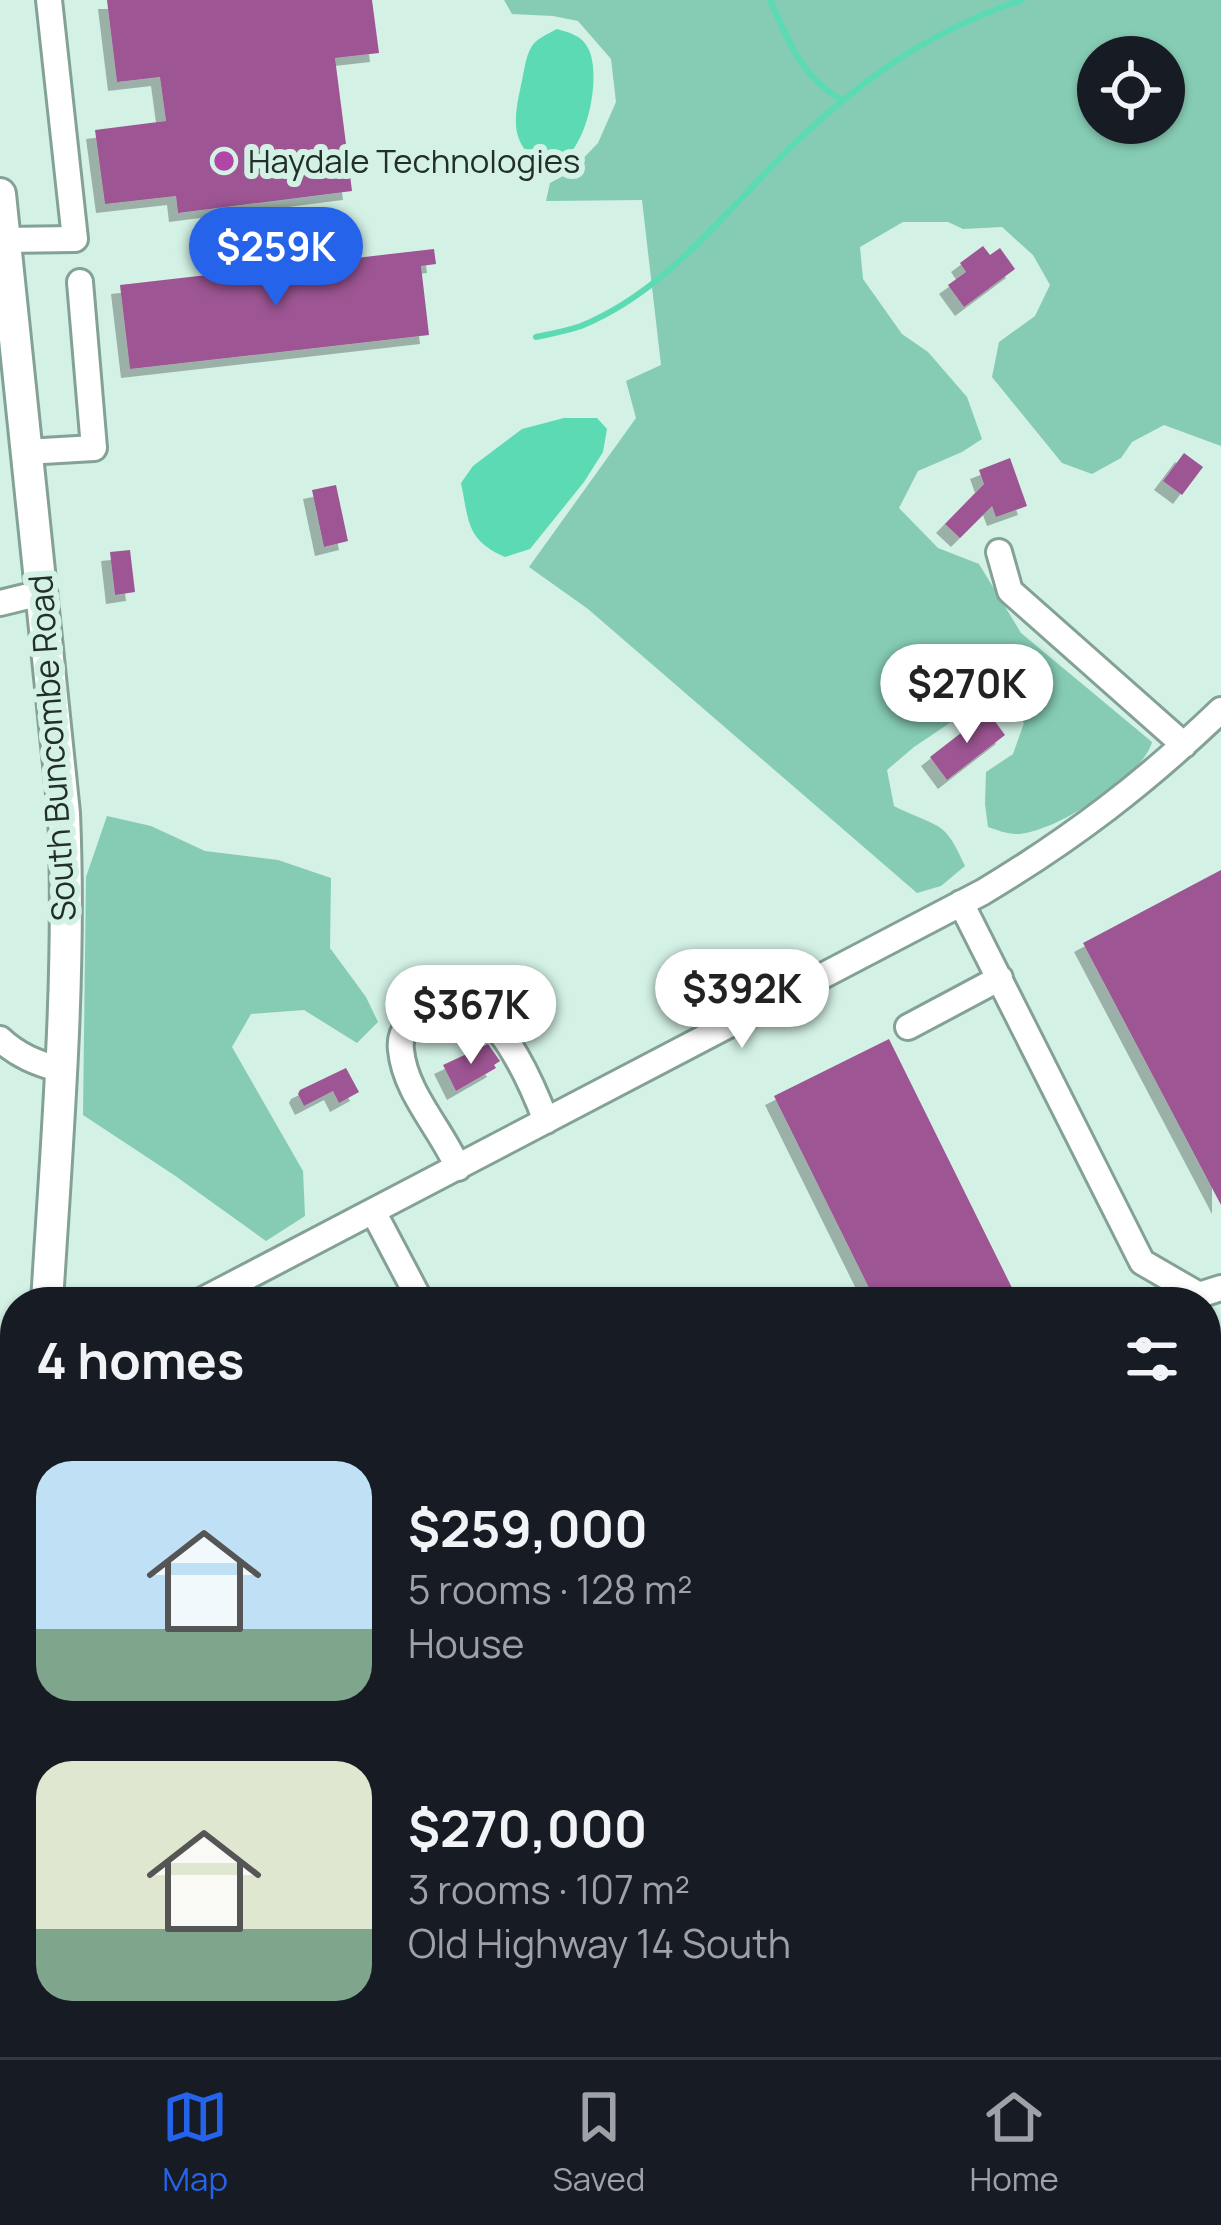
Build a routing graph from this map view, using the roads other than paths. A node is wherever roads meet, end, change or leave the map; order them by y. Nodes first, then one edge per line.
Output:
1 (49, 0) edge
2 (2, 218) edge
3 (80, 282) dead end
4 (26, 452) junction
5 (999, 553) dead end
6 (41, 593) junction
7 (0, 603) edge
8 (1221, 710) edge
9 (1184, 745) junction
10 (961, 903) junction
11 (1000, 978) junction
12 (908, 1027) dead end
13 (0, 1040) edge
14 (61, 1070) junction
15 (546, 1121) junction
16 (458, 1168) junction
17 (374, 1213) junction
18 (48, 1287) edge
19 (228, 1287) edge
20 (413, 1287) edge
21 (1185, 1287) edge

1 - 2 street
2 - 4 main road, South Buncombe Road
3 - 4 street
4 - 6 main road, South Buncombe Road
5 - 9 street
6 - 7 street
6 - 14 main road, South Buncombe Road
8 - 9 street
9 - 10 street
10 - 11 street
10 - 15 street
11 - 12 street
11 - 21 street
13 - 14 street
14 - 18 main road, South Buncombe Road
15 - 16 street
15 - 16 street
16 - 17 street
17 - 19 street
17 - 20 street

